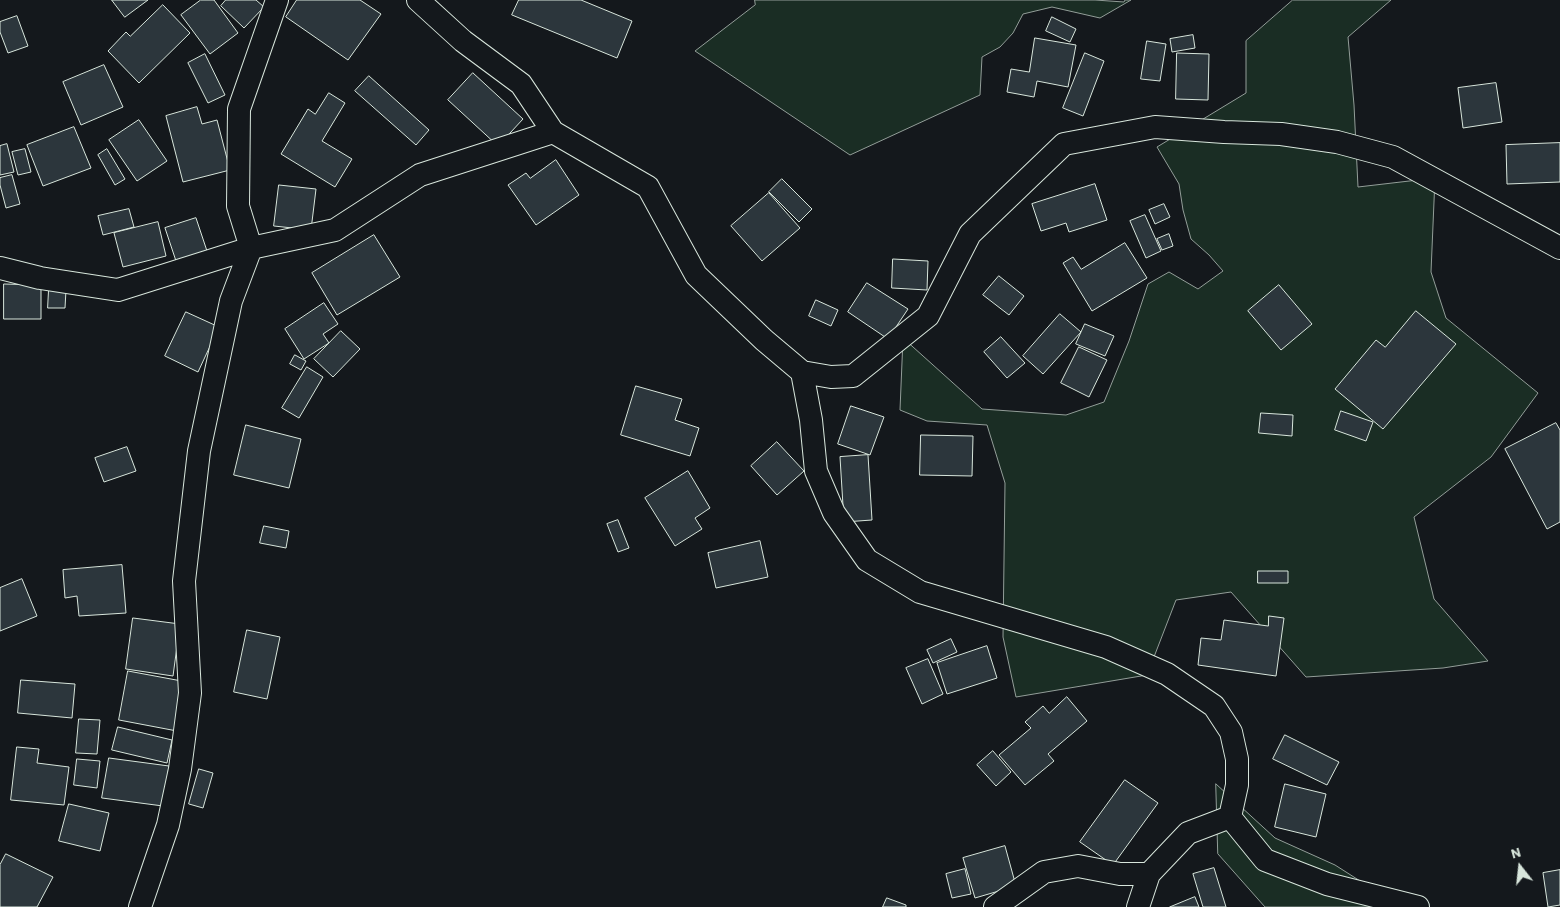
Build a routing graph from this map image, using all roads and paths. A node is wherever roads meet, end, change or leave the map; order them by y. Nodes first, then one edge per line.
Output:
1 (277, 0) edge
2 (418, 0) edge
3 (553, 132) junction
4 (251, 248) junction
5 (1560, 248) edge
6 (0, 268) edge
7 (802, 372) junction
8 (1230, 817) junction
9 (1148, 874) junction
10 (140, 907) edge
11 (995, 907) edge
12 (1138, 907) edge
13 (1418, 907) edge

1 - 4 street
2 - 3 street
3 - 4 street
3 - 7 street
4 - 6 street
4 - 10 street
5 - 7 street
7 - 8 street
8 - 9 street
8 - 13 street
9 - 11 street
9 - 12 street

